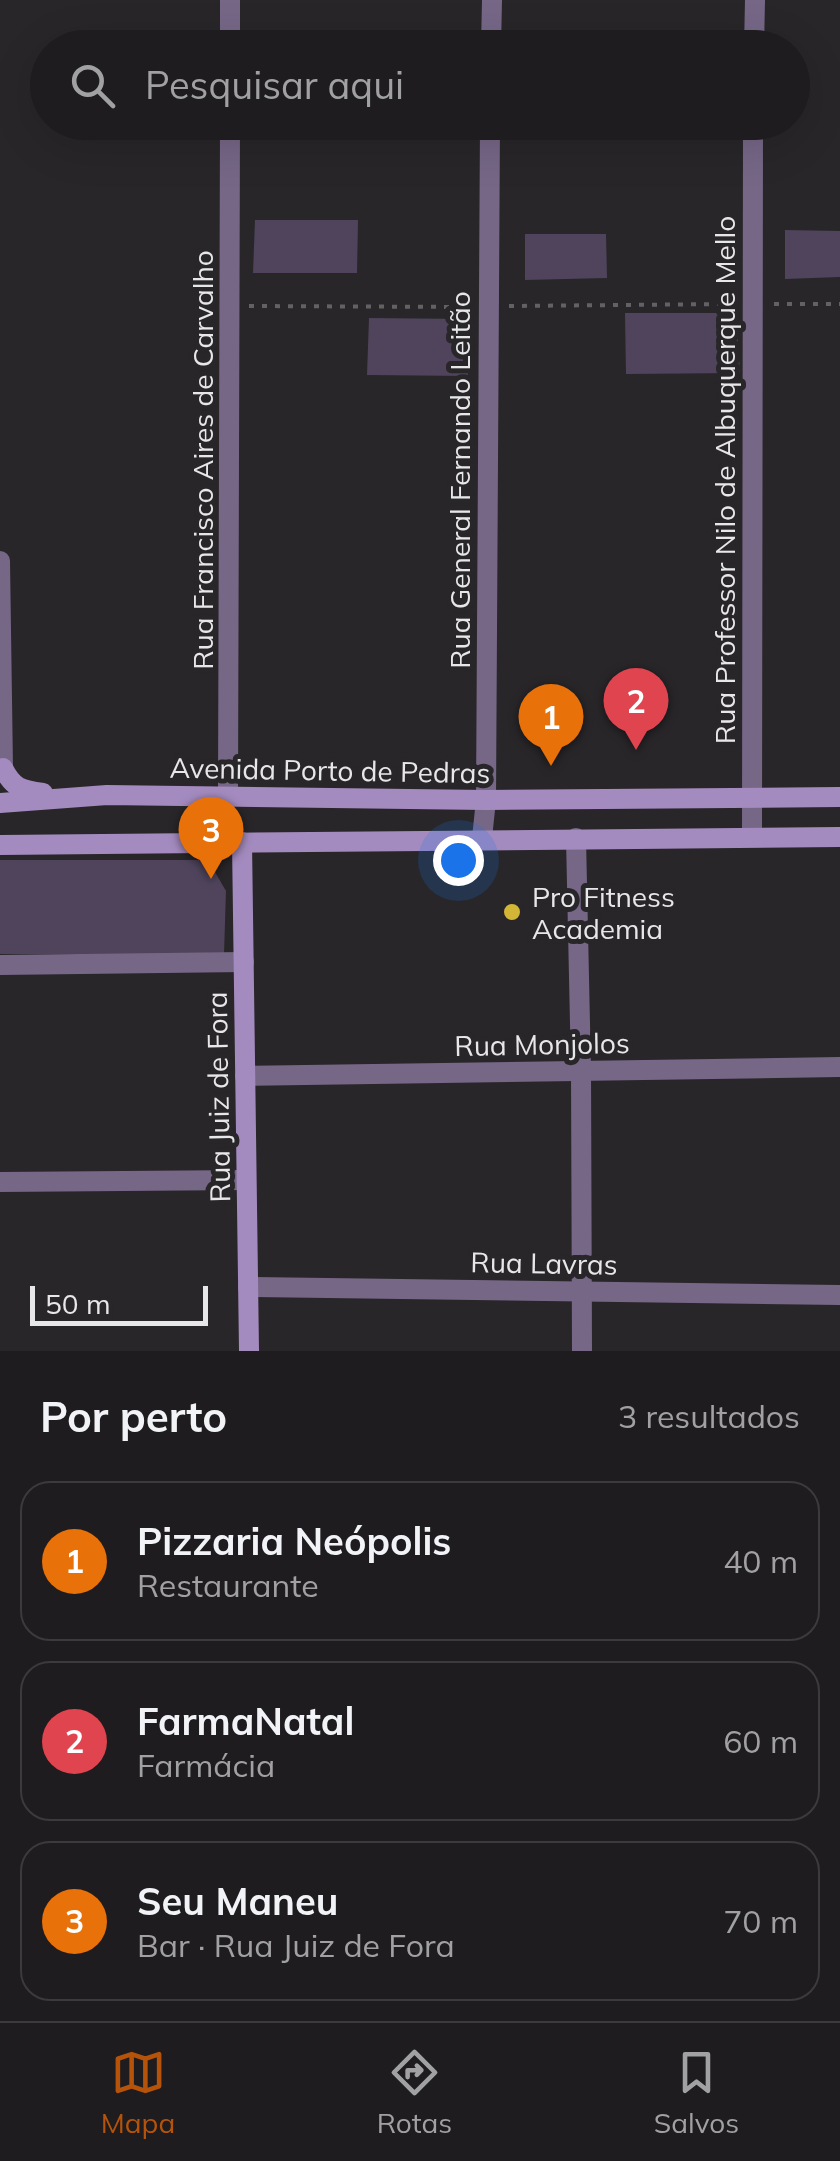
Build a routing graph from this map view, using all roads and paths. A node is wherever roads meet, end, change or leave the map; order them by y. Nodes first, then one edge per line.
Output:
1 (230, 0) edge
2 (492, 0) edge
3 (755, 0) edge
4 (230, 30) edge
5 (491, 30) edge
6 (754, 30) edge
7 (230, 140) edge
8 (490, 140) edge
9 (753, 140) edge
10 (750, 304) junction
11 (840, 304) edge
12 (230, 306) junction
13 (486, 306) junction
14 (0, 561) edge
15 (3, 768) joint
16 (64, 796) junction
17 (228, 797) junction
18 (752, 797) junction
19 (840, 798) edge
20 (486, 800) junction
21 (0, 804) edge
22 (752, 837) junction
23 (840, 837) edge
24 (482, 838) junction
25 (576, 838) junction
26 (242, 842) junction
27 (0, 844) edge
28 (244, 962) junction
29 (0, 965) edge
30 (840, 1067) edge
31 (581, 1070) junction
32 (245, 1076) junction
33 (246, 1180) junction
34 (0, 1182) edge
35 (248, 1288) junction
36 (582, 1291) junction
37 (840, 1295) edge
38 (248, 1351) edge
39 (582, 1351) edge

1 - 4 street
2 - 5 street
3 - 6 street
7 - 12 street, Rua Francisco Aires de Carvalho
8 - 13 street, Rua General Fernando Leitão
9 - 10 street, Rua Professor Nilo de Albuquerque Mello
10 - 11 path
10 - 13 path
10 - 18 street, Rua Professor Nilo de Albuquerque Mello
12 - 13 path
12 - 17 street, Rua Francisco Aires de Carvalho
13 - 20 street, Rua General Fernando Leitão
14 - 15 street
15 - 16 main road
16 - 17 main road, Avenida Porto de Pedras
16 - 21 main road, Avenida Porto de Pedras
17 - 20 main road, Avenida Porto de Pedras
18 - 19 main road, Avenida Porto de Pedras
18 - 20 main road, Avenida Porto de Pedras
18 - 22 street, Rua Professor Nilo de Albuquerque Mello
20 - 24 street, Rua General Fernando Leitão
22 - 23 main road
22 - 25 main road
24 - 25 main road
24 - 26 main road
25 - 31 street
26 - 27 main road
26 - 28 main road, Rua Juiz de Fora
28 - 29 street
28 - 32 main road, Rua Juiz de Fora
30 - 31 street, Rua Monjolos
31 - 32 street, Rua Monjolos
31 - 36 street
32 - 33 main road, Rua Juiz de Fora
33 - 34 street
33 - 35 main road, Rua Juiz de Fora
35 - 36 street, Rua Lavras
35 - 38 main road, Rua Juiz de Fora
36 - 37 street, Rua Lavras
36 - 39 street

